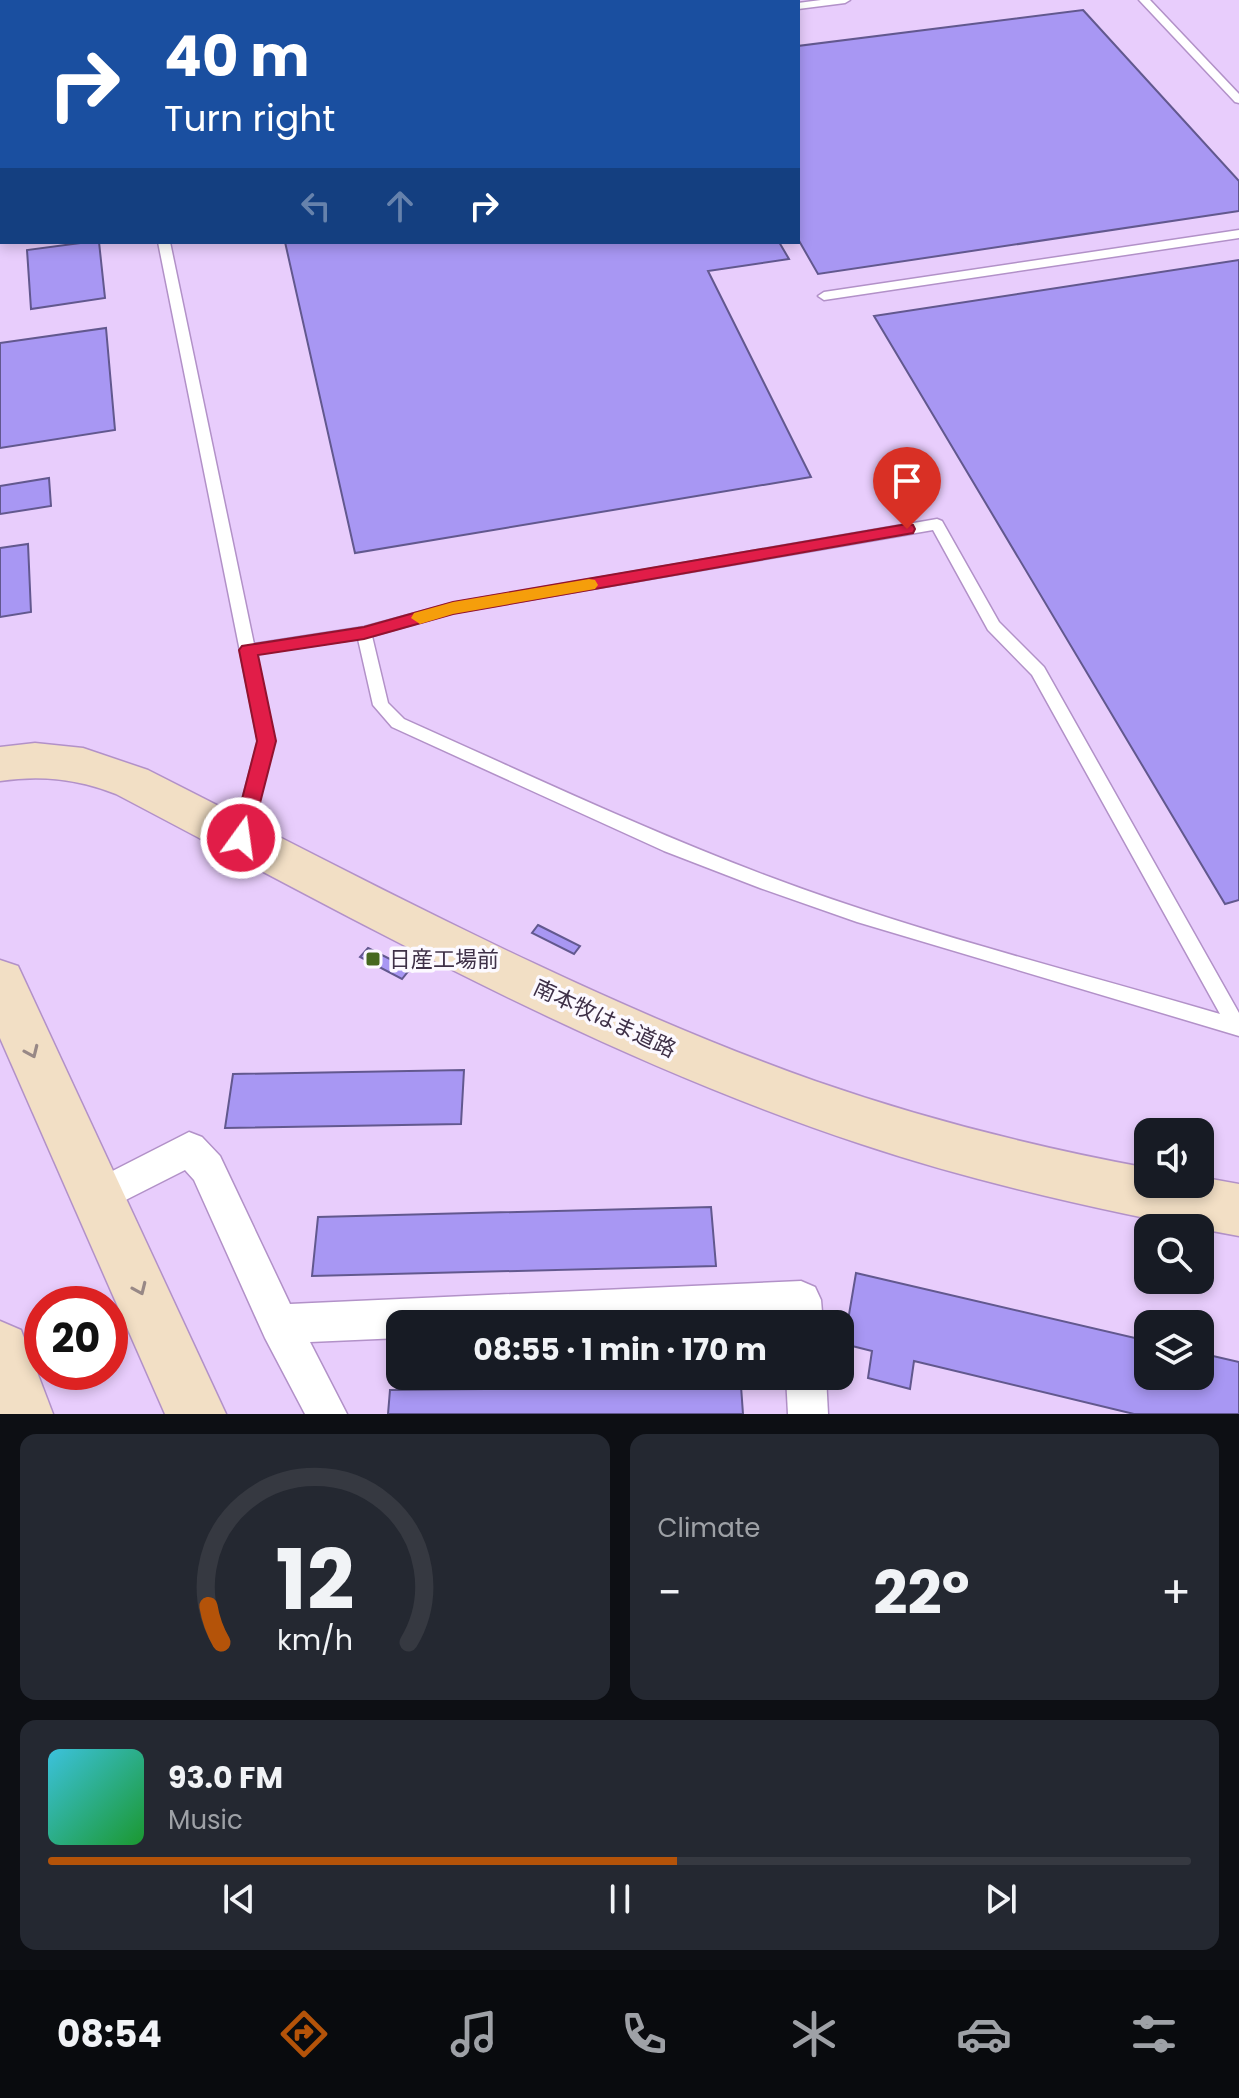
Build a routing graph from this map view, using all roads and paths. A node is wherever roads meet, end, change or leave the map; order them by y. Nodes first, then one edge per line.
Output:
1 (845, 0) edge
2 (1144, 0) edge
3 (800, 6) edge
4 (1239, 100) edge
5 (1239, 234) edge
6 (164, 244) edge
7 (824, 296) dead end
8 (364, 633) junction
9 (248, 650) junction
10 (0, 764) edge
11 (241, 838) junction
12 (0, 981) edge
13 (1238, 1027) edge
14 (98, 1197) junction
15 (1239, 1210) edge
16 (584, 1310) edge
17 (802, 1310) edge
18 (386, 1319) edge
19 (279, 1324) junction
20 (0, 1350) edge
21 (807, 1390) edge
22 (23, 1414) edge
23 (196, 1414) edge
24 (327, 1414) edge
25 (808, 1414) edge

1 - 3 lane
2 - 4 lane
5 - 7 lane
6 - 9 lane
8 - 9 lane
8 - 13 lane
8 - 13 lane
9 - 11 lane
10 - 11 street, 南本牧はま道路
11 - 15 street, 南本牧はま道路
12 -> 14 street
14 - 19 street
14 -> 23 street
16 - 17 street
18 - 19 street
19 - 24 street
20 - 22 street
21 - 25 street

